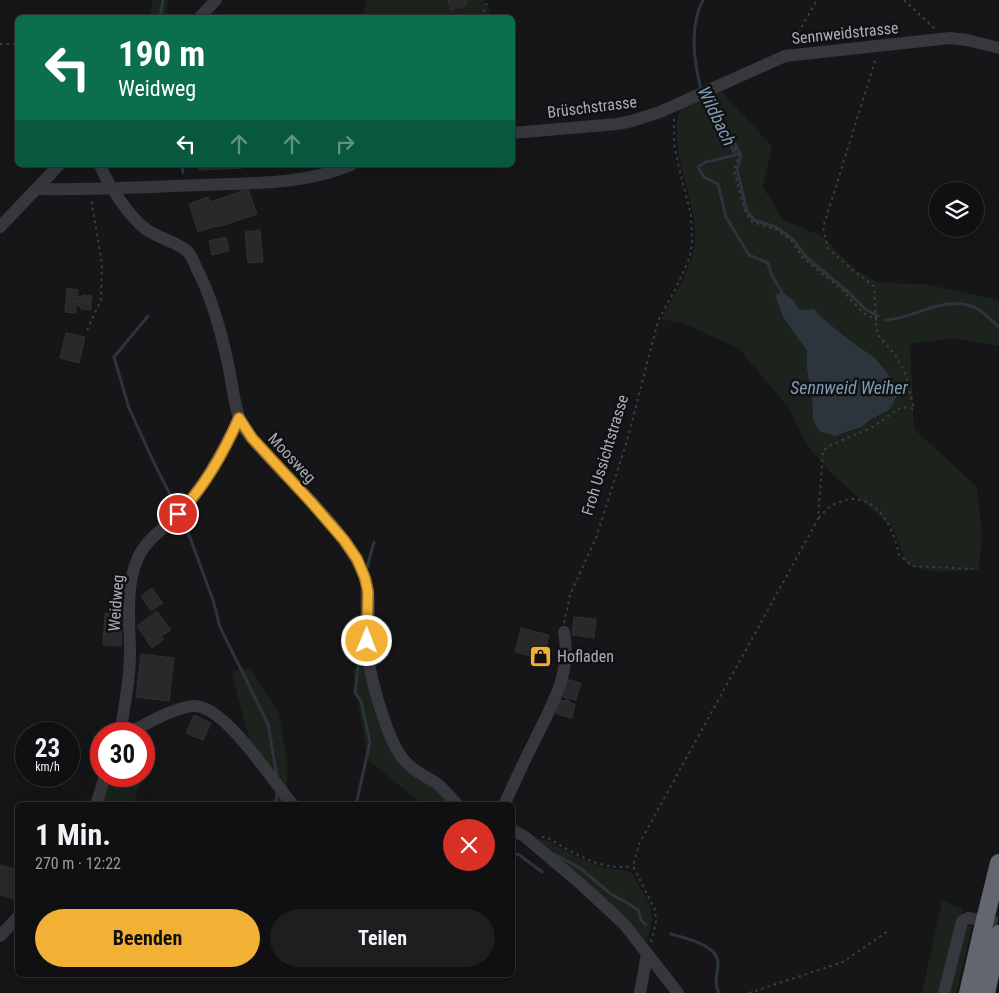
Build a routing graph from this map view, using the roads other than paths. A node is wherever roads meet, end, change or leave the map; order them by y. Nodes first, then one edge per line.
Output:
1 (216, 0) edge
2 (202, 15) edge
3 (999, 48) edge
4 (674, 106) joint
5 (515, 133) edge
6 (57, 167) edge
7 (101, 167) edge
8 (345, 167) edge
9 (113, 188) junction
10 (36, 190) junction
11 (0, 227) edge
12 (239, 418) junction
13 (564, 632) road end
14 (122, 722) edge
15 (153, 722) edge
16 (102, 787) edge
17 (97, 802) edge
18 (291, 802) edge
19 (455, 802) edge
20 (505, 802) edge
21 (518, 833) edge
22 (999, 863) edge
23 (968, 918) dead end
24 (15, 921) edge
25 (999, 934) edge
26 (0, 936) edge
27 (647, 954) junction
28 (640, 993) edge
29 (678, 993) edge
30 (944, 993) edge
31 (968, 993) edge
32 (986, 993) edge

1 - 2 street
3 - 4 street, Sennweidstrasse
4 - 5 street, Brüschstrasse
6 - 10 street
7 - 9 street, Moosweg
8 - 9 street
9 - 10 street
9 - 12 street, Moosweg
10 - 11 street
12 - 14 street, Weidweg
12 - 19 street, Moosweg
13 - 20 street
15 - 18 street
16 - 17 street
21 - 27 street
22 - 31 highway
23 - 30 street
24 - 26 street
25 - 32 highway
27 - 28 street
27 - 29 street

